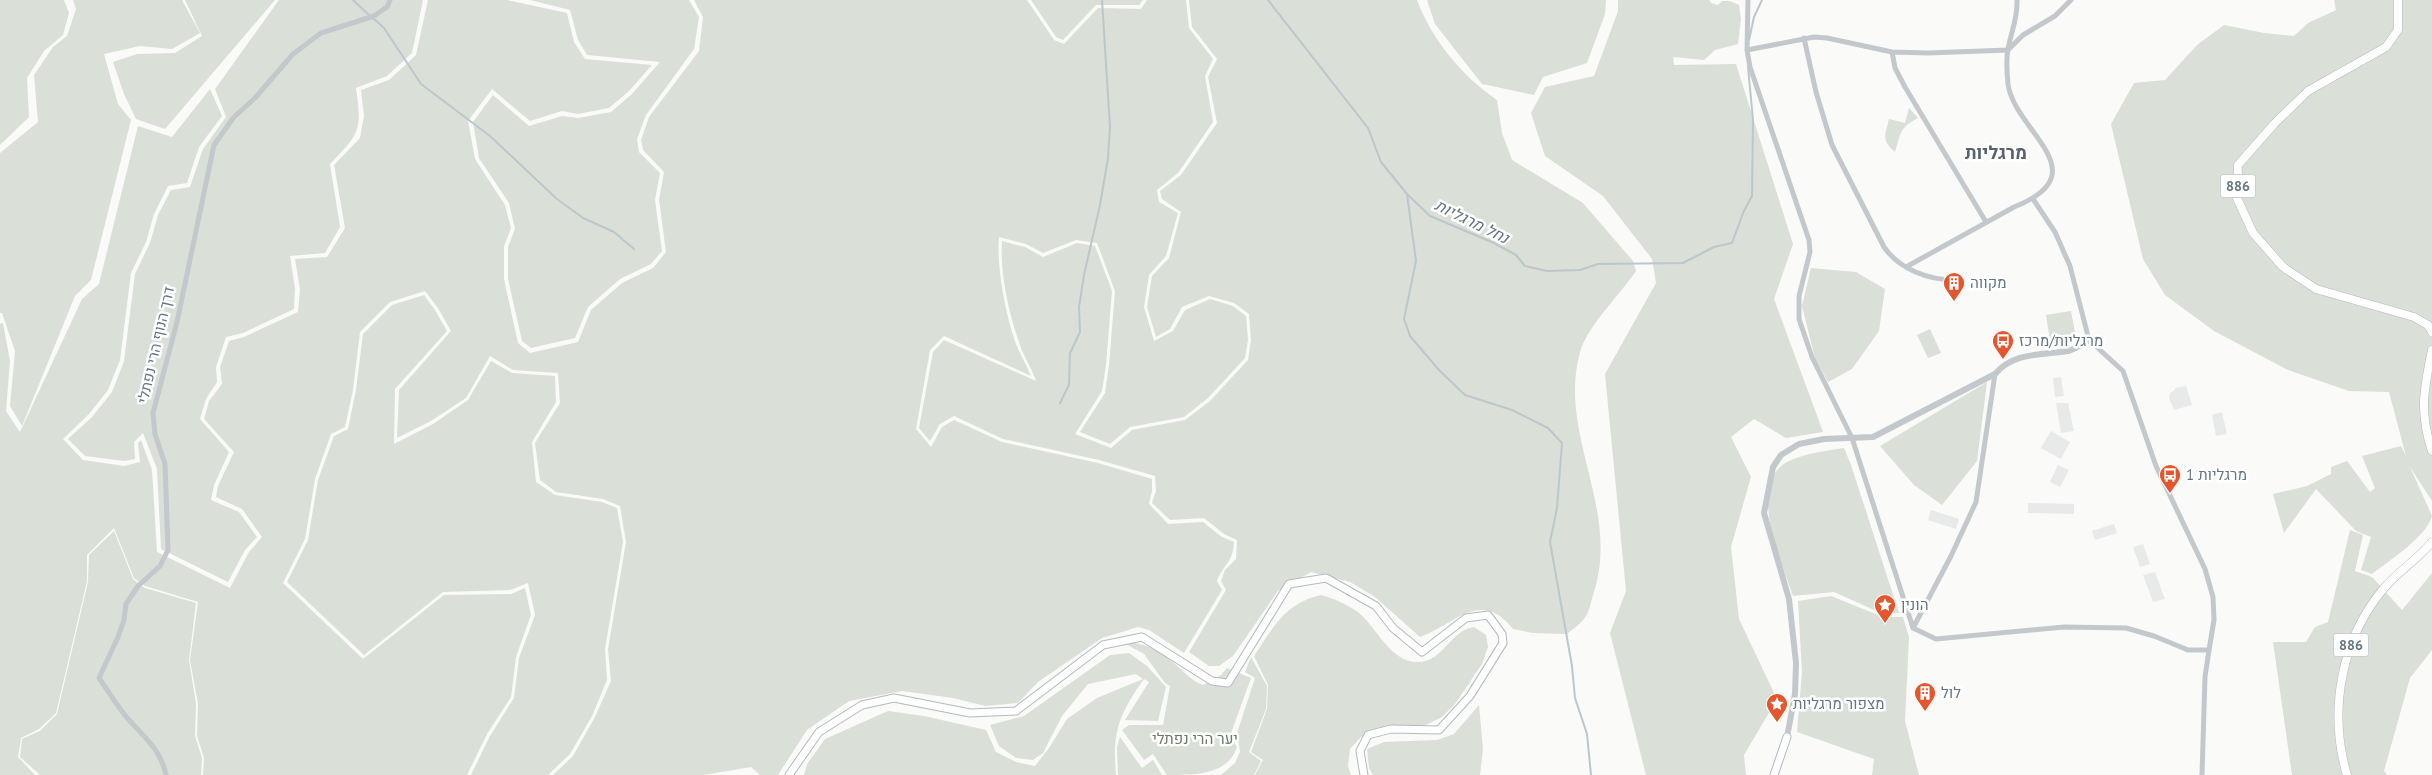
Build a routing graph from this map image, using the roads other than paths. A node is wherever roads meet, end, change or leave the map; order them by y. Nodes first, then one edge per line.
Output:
1 (390, 0) edge
2 (1748, 0) edge
3 (2017, 0) edge
4 (2071, 0) edge
5 (2398, 0) edge
6 (1804, 38) junction
7 (1747, 50) junction
8 (2008, 50) junction
9 (1892, 52) junction
10 (2033, 199) junction
11 (1986, 222) junction
12 (1906, 268) junction
13 (1954, 280) dead end
14 (2432, 332) edge
15 (2090, 340) junction
16 (2432, 350) edge
17 (1995, 374) junction
18 (1852, 438) junction
19 (2432, 451) edge
20 (2432, 542) edge
21 (1913, 628) junction
22 (2209, 650) junction
23 (1787, 737) joint
24 (166, 775) edge
25 (789, 775) edge
26 (1364, 775) edge
27 (1774, 775) edge
28 (2202, 775) edge
29 (2347, 775) edge

1 - 24 street, דרך הנוף הרי נפתלי
2 - 7 street
3 - 8 street
4 - 8 street
5 - 14 main road, 886
6 - 7 street
6 - 9 street
6 - 12 street
7 - 18 street
8 - 9 street
8 - 10 street
9 - 11 street
10 - 11 street
10 - 15 street
11 - 12 street
12 - 13 street
15 - 17 street
15 - 22 street
16 - 19 main road
17 - 18 street
17 - 21 street
18 - 21 street
18 - 23 street
20 - 29 main road, 886
21 - 22 street
22 - 28 street
23 - 27 main road
25 - 26 main road

